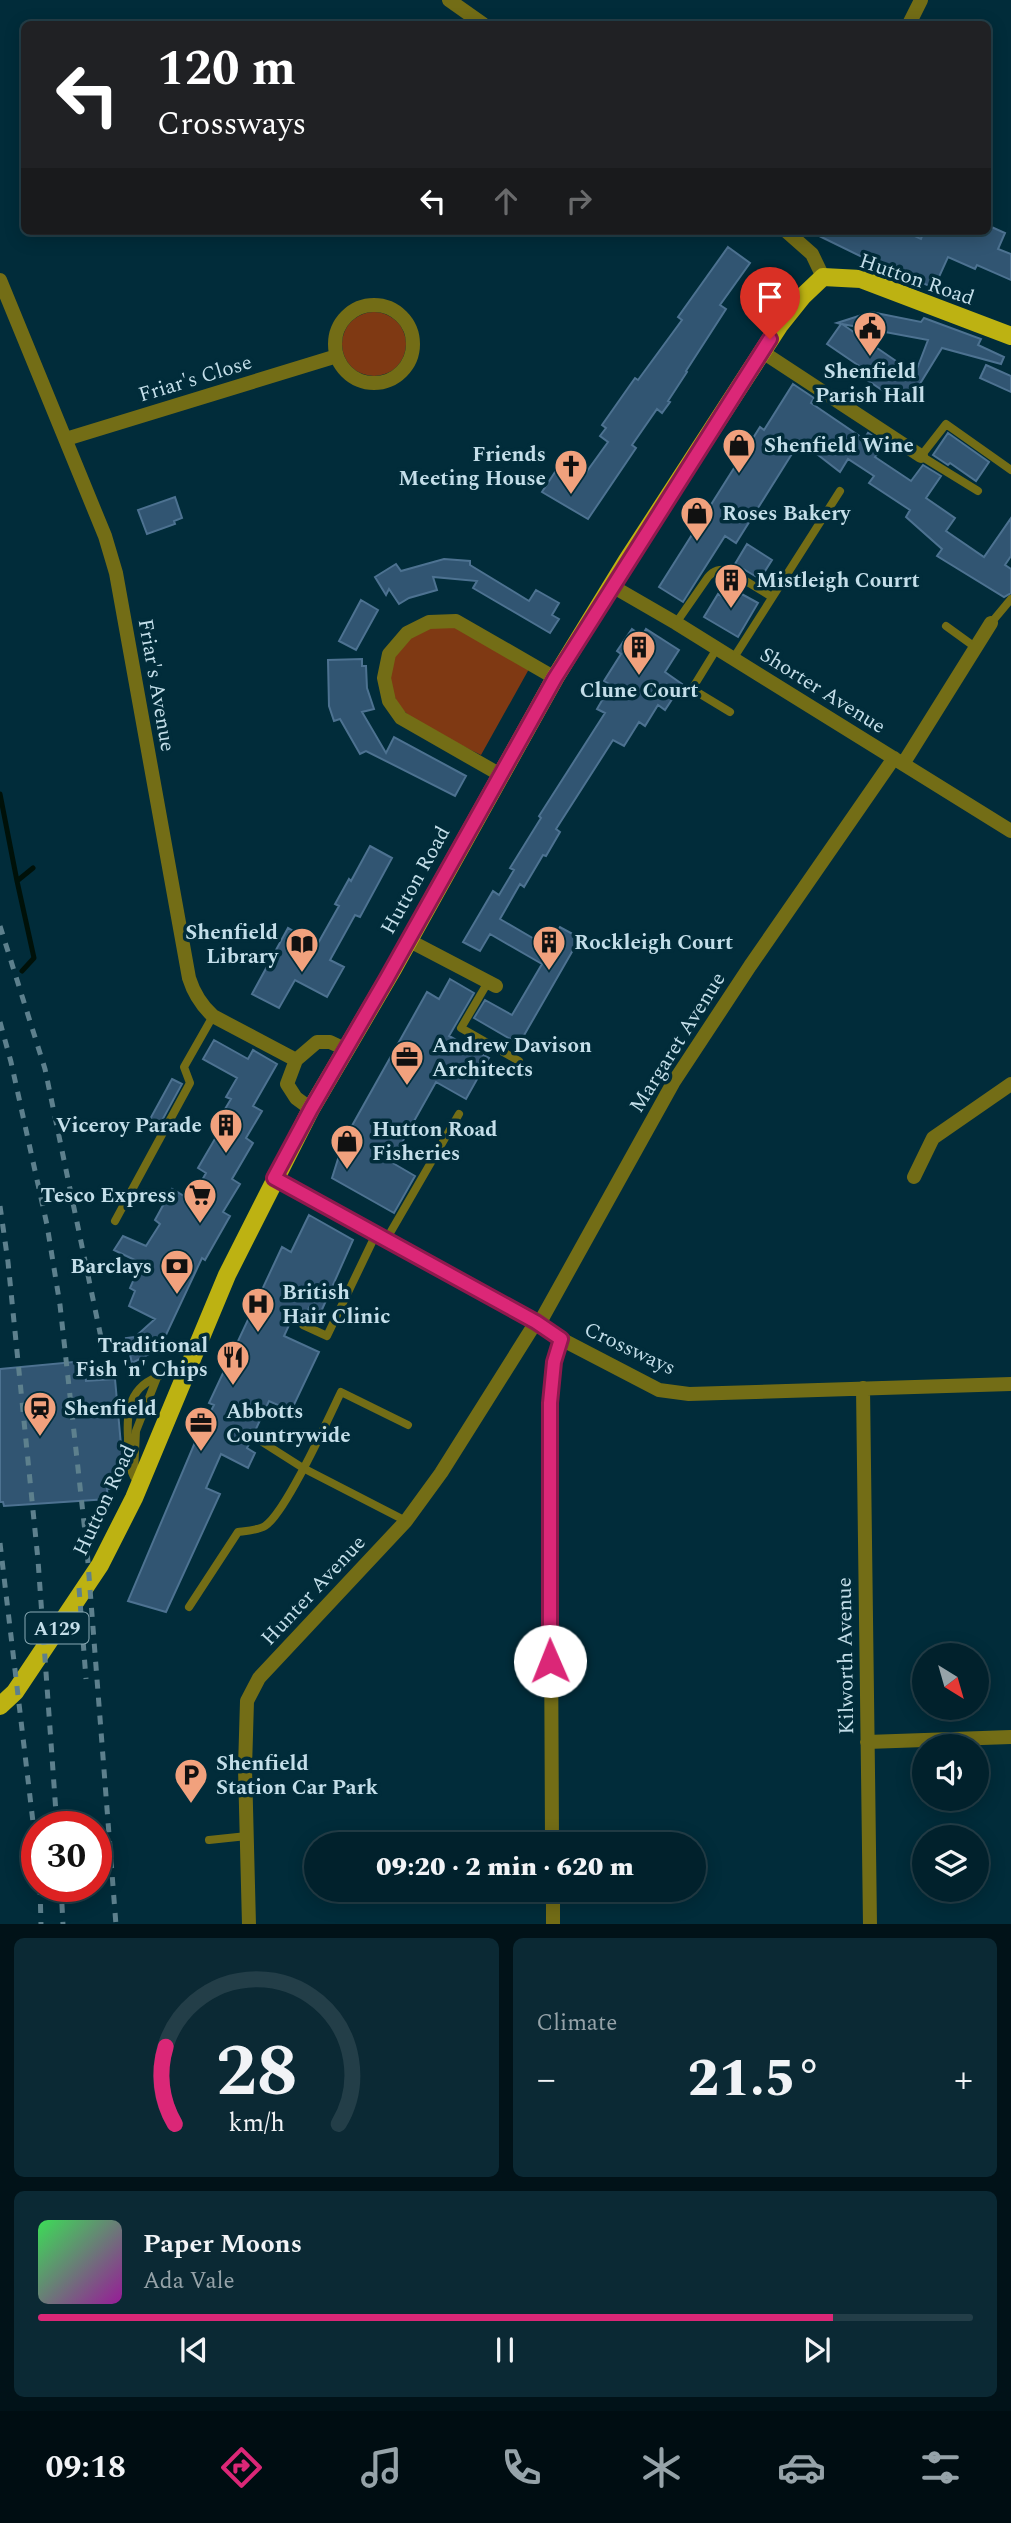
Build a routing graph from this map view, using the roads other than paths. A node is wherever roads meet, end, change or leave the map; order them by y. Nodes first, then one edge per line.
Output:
1 (449, 0) edge
2 (921, 0) edge
3 (479, 21) edge
4 (910, 21) edge
5 (801, 236) edge
6 (823, 277) junction
7 (0, 280) edge
8 (1011, 336) edge
9 (761, 351) junction
10 (337, 356) junction
11 (66, 439) junction
12 (921, 456) junction
13 (1011, 470) edge
14 (839, 491) dead end
15 (978, 491) dead end
16 (612, 586) junction
17 (772, 597) junction
18 (1011, 599) edge
19 (676, 623) junction
20 (991, 623) joint
21 (946, 626) dead end
22 (975, 647) junction
23 (716, 650) junction
24 (733, 659) junction
25 (555, 678) junction
26 (730, 712) dead end
27 (898, 761) junction
28 (499, 774) junction
29 (1011, 831) edge
30 (408, 940) junction
31 (492, 984) joint
32 (214, 1016) junction
33 (345, 1049) junction
34 (296, 1060) junction
35 (519, 1061) dead end
36 (1011, 1084) edge
37 (311, 1109) junction
38 (459, 1114) dead end
39 (914, 1177) dead end
40 (274, 1178) junction
41 (115, 1221) dead end
42 (381, 1237) junction
43 (537, 1323) junction
44 (303, 1325) dead end
45 (561, 1339) junction
46 (187, 1367) junction
47 (158, 1375) junction
48 (1011, 1384) edge
49 (863, 1388) junction
50 (408, 1425) dead end
51 (260, 1440) dead end
52 (303, 1468) junction
53 (134, 1477) junction
54 (134, 1498) junction
55 (406, 1521) junction
56 (190, 1607) dead end
57 (7, 1693) edge
58 (0, 1706) edge
59 (1011, 1737) edge
60 (867, 1742) junction
61 (552, 1832) edge
62 (247, 1836) junction
63 (209, 1840) dead end
64 (553, 1902) edge
65 (249, 1924) edge
66 (553, 1924) edge
67 (870, 1924) edge

1 - 3 street
2 - 4 street
5 - 6 street
6 - 8 main road, Hutton Road
6 - 9 main road, Hutton Road / A129
7 - 11 street, Friar's Avenue
9 - 12 street
9 - 16 main road, Hutton Road / A129
10 - 10 street
10 - 11 street, Friar's Close
11 - 32 street, Friar's Avenue
12 - 13 lane
12 - 15 lane
14 - 17 lane
16 - 19 street, Shorter Avenue
16 - 25 main road, Hutton Road / A129
17 - 19 lane
17 - 24 lane
18 - 20 lane
19 - 23 street, Shorter Avenue
20 - 22 street, Margaret Avenue
21 - 22 lane
22 - 27 street, Margaret Avenue
23 - 24 street, Shorter Avenue
23 - 26 lane
24 - 27 street, Shorter Avenue
25 - 28 main road, Hutton Road / A129
25 - 28 street
27 - 29 street, Shorter Avenue
27 - 43 street, Margaret Avenue
28 - 30 main road, Hutton Road / A129
30 - 31 street
30 - 33 main road, Hutton Road / A129
31 - 35 lane
32 - 34 street, Friar's Avenue
32 - 41 lane
33 - 34 street
33 - 37 main road, Hutton Road / A129
34 - 37 street
36 - 39 street
37 - 40 main road, Hutton Road / A129
38 - 42 lane
40 - 42 street, Crossways
40 - 46 main road, Hutton Road / A129
42 - 43 street, Crossways
42 - 44 lane
43 - 45 street, Crossways
43 - 55 street, Hunter Avenue
45 - 49 street, Crossways
45 - 61 street
46 - 47 lane
46 - 54 main road, Hutton Road / A129
47 - 53 lane
47 - 53 lane
48 - 49 street, Crossways
49 - 60 street, Kilworth Avenue
50 - 52 lane
51 - 52 lane
52 - 55 lane
52 - 56 lane
53 - 54 lane
54 - 57 main road, Hutton Road / A129
55 - 62 street, Hunter Avenue
57 - 58 main road, Hutton Road / A129
59 - 60 street
60 - 67 street, Kilworth Avenue
62 - 63 lane
62 - 65 street, Hunter Avenue
64 - 66 street

